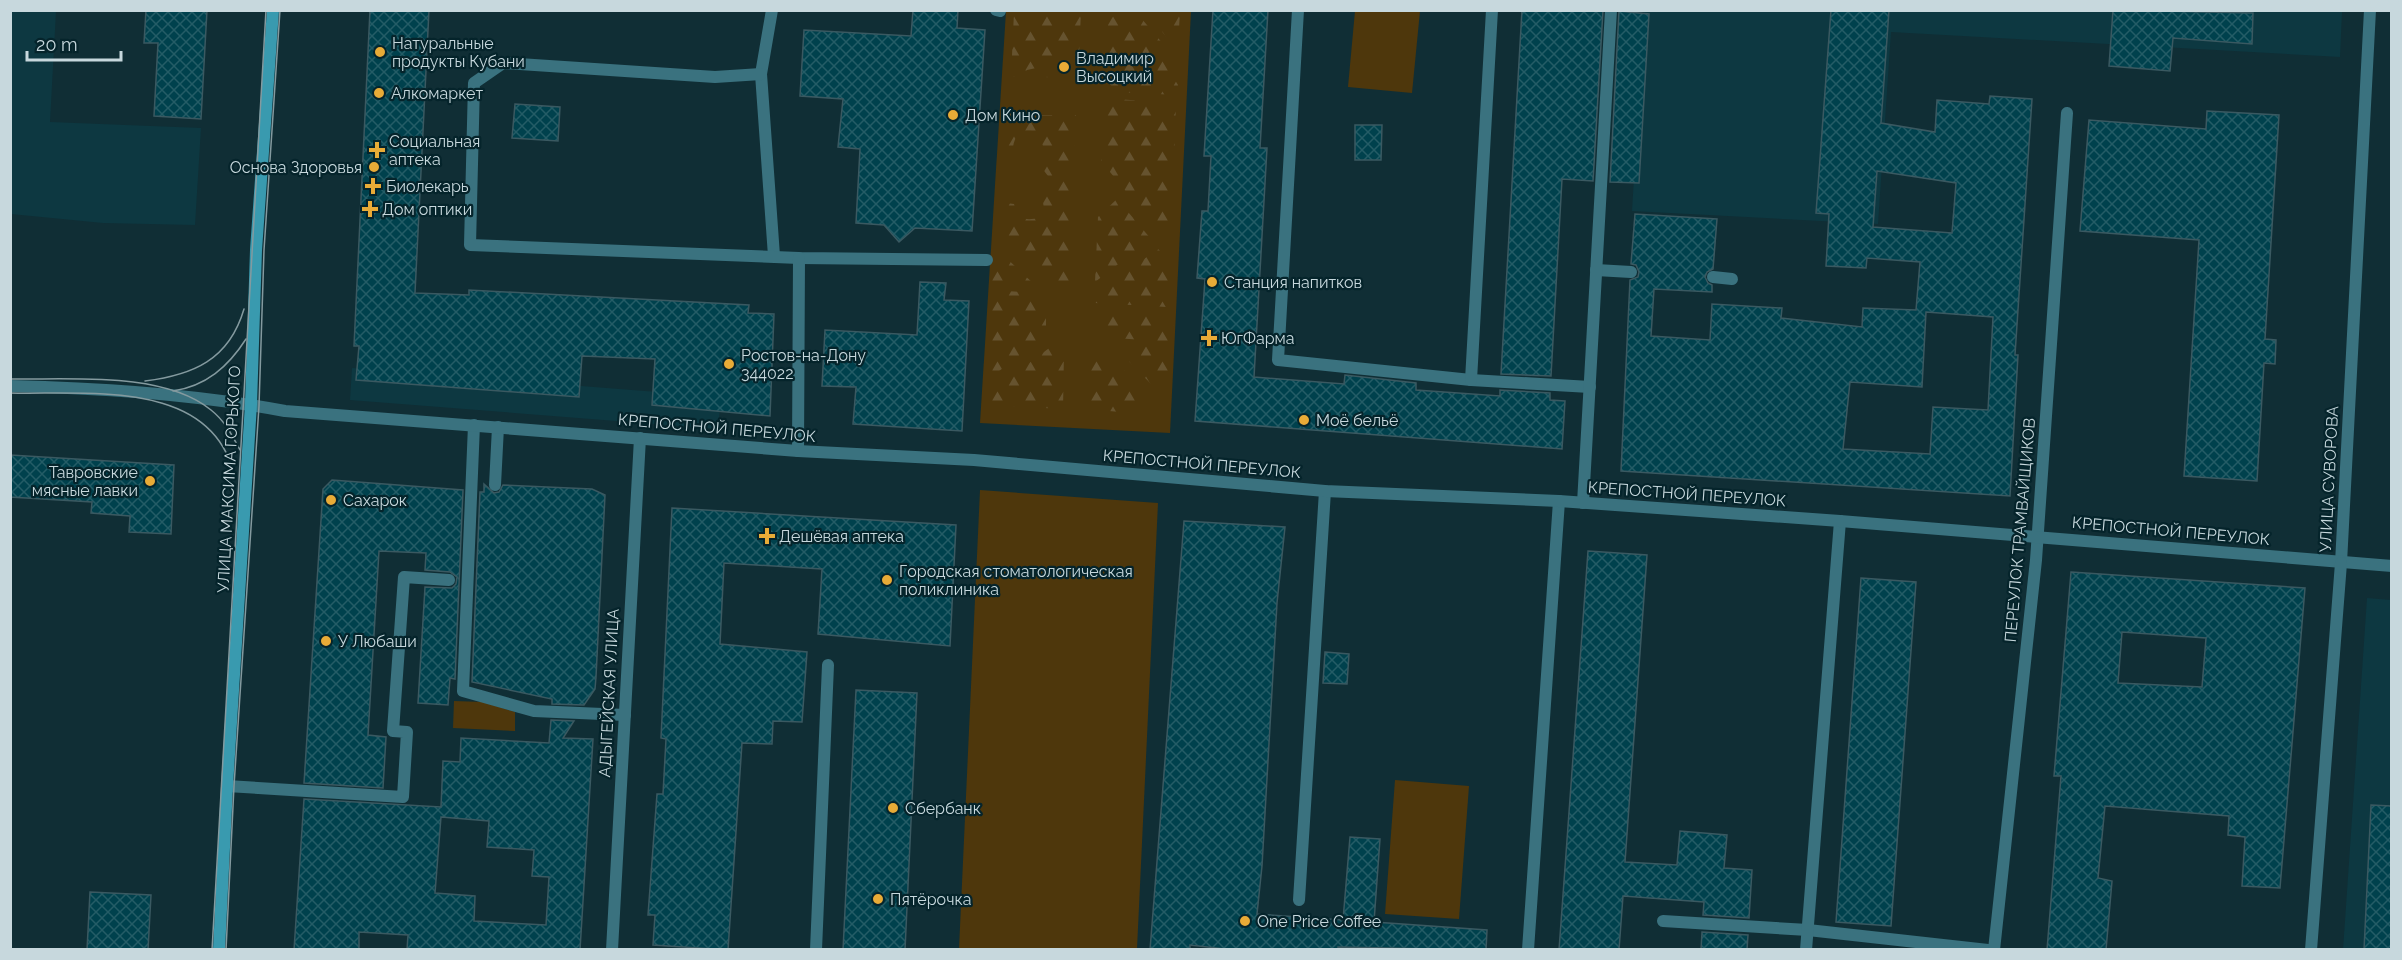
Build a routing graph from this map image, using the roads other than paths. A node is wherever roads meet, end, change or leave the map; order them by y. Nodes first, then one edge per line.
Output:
1 (273, 10) edge
2 (772, 10) edge
3 (1298, 10) edge
4 (1492, 10) edge
5 (1611, 10) edge
6 (2370, 10) edge
7 (761, 74) junction
8 (2067, 113) dead end
9 (774, 256) junction
10 (800, 258) junction
11 (987, 260) dead end
12 (1596, 270) junction
13 (1631, 272) dead end
14 (1713, 278) dead end
15 (1732, 279) dead end
16 (1471, 380) junction
17 (10, 386) edge
18 (1590, 387) junction
19 (251, 404) junction
20 (474, 425) junction
21 (498, 427) junction
22 (640, 438) junction
23 (798, 451) junction
24 (495, 485) dead end
25 (1325, 491) junction
26 (1559, 501) junction
27 (1583, 503) junction
28 (1839, 521) junction
29 (2038, 537) junction
30 (2341, 562) junction
31 (2391, 566) edge
32 (449, 580) dead end
33 (828, 665) dead end
34 (625, 715) junction
35 (226, 786) junction
36 (1299, 900) dead end
37 (1663, 921) dead end
38 (1808, 930) junction
39 (219, 950) edge
40 (612, 950) edge
41 (816, 950) edge
42 (1528, 950) edge
43 (1806, 950) edge
44 (1988, 950) edge
45 (1994, 950) edge
46 (2312, 950) edge

1 - 19 main road, УЛИЦА МАКСИМА ГОРЬКОГО
2 - 7 street
3 - 16 street
4 - 16 street
5 - 12 street
6 - 30 street, УЛИЦА СУВОРОВА
7 - 9 street
7 - 9 street
8 - 29 street, ПЕРЕУЛОК ТРАМВАЙЩИКОВ
9 - 10 street
10 - 11 street
10 - 23 street
12 - 13 street
12 - 18 street
14 - 15 street
16 - 18 street
17 - 19 street, КРЕПОСТНОЙ ПЕРЕУЛОК
18 - 27 street
19 - 20 street, КРЕПОСТНОЙ ПЕРЕУЛОК
19 - 35 main road, УЛИЦА МАКСИМА ГОРЬКОГО
20 - 21 street, КРЕПОСТНОЙ ПЕРЕУЛОК
20 - 34 street
21 - 22 street, КРЕПОСТНОЙ ПЕРЕУЛОК
21 - 24 street
22 - 23 street, КРЕПОСТНОЙ ПЕРЕУЛОК
22 - 34 street, АДЫГЕЙСКАЯ УЛИЦА
23 - 25 street, КРЕПОСТНОЙ ПЕРЕУЛОК
25 - 26 street, КРЕПОСТНОЙ ПЕРЕУЛОК
25 - 36 street
26 - 27 street, КРЕПОСТНОЙ ПЕРЕУЛОК
26 - 42 street
27 - 28 street, КРЕПОСТНОЙ ПЕРЕУЛОК
28 - 29 street, КРЕПОСТНОЙ ПЕРЕУЛОК
28 - 38 street
29 - 30 street, КРЕПОСТНОЙ ПЕРЕУЛОК
29 - 45 street, ПЕРЕУЛОК ТРАМВАЙЩИКОВ
30 - 31 street, КРЕПОСТНОЙ ПЕРЕУЛОК
30 - 46 street, УЛИЦА СУВОРОВА
32 - 35 street
33 - 41 street
34 - 40 street, АДЫГЕЙСКАЯ УЛИЦА
35 - 39 main road, УЛИЦА МАКСИМА ГОРЬКОГО
37 - 38 street
38 - 43 street
38 - 44 street

